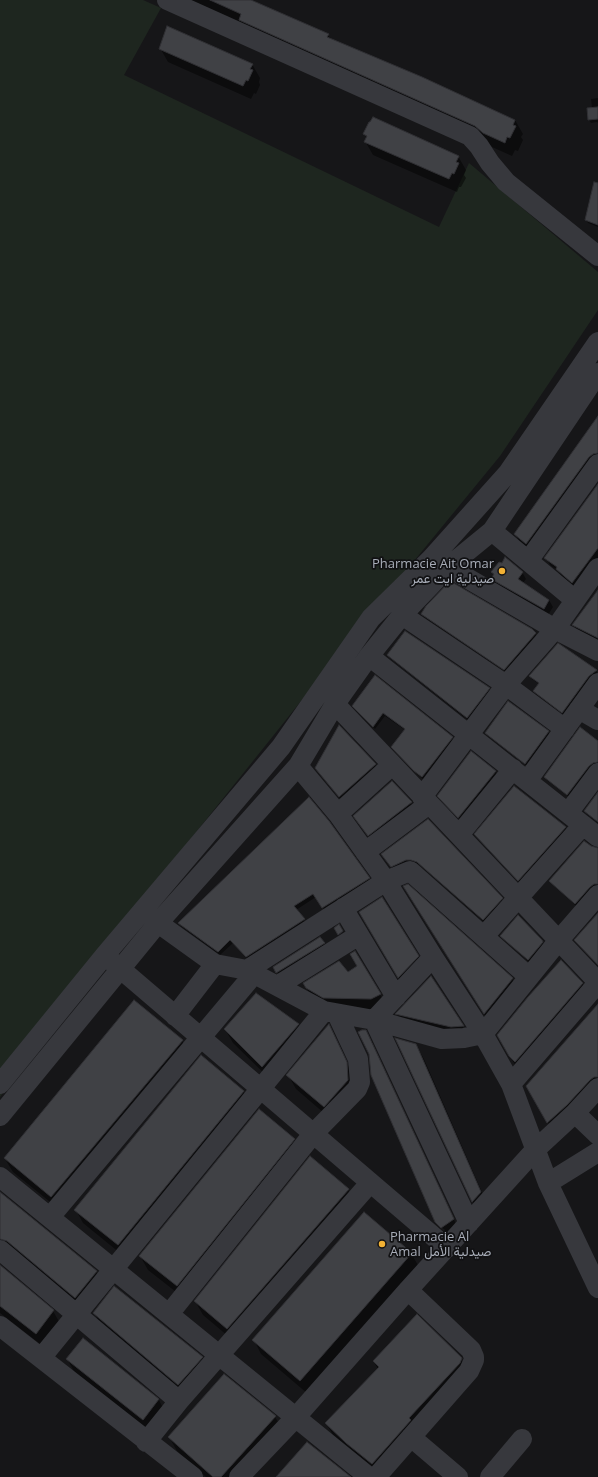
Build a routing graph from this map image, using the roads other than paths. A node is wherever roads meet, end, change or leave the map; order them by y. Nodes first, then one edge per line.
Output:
1 (167, 0) edge
2 (598, 256) edge
3 (598, 342) edge
4 (598, 374) edge
5 (598, 464) edge
6 (492, 531) junction
7 (528, 561) junction
8 (440, 563) junction
9 (597, 572) edge
10 (575, 600) junction
11 (402, 615) junction
12 (555, 629) junction
13 (598, 651) edge
14 (369, 656) junction
15 (598, 683) edge
16 (506, 685) junction
17 (335, 704) junction
18 (579, 708) junction
19 (598, 720) edge
20 (565, 729) junction
21 (468, 734) junction
22 (392, 765) junction
23 (298, 766) junction
24 (598, 773) edge
25 (520, 775) junction
26 (426, 801) junction
27 (338, 814) junction
28 (583, 825) edge
29 (459, 835) junction
30 (365, 852) junction
31 (386, 881) junction
32 (598, 895) edge
33 (519, 898) junction
34 (343, 908) junction
35 (158, 923) junction
36 (359, 935) junction
37 (484, 936) junction
38 (559, 940) junction
39 (105, 955) junction
40 (433, 957) junction
41 (215, 964) junction
42 (120, 968) junction
43 (250, 972) junction
44 (529, 977) junction
45 (598, 982) edge
46 (277, 986) junction
47 (396, 997) junction
48 (330, 1013) junction
49 (175, 1016) junction
50 (374, 1020) junction
51 (483, 1034) junction
52 (201, 1038) junction
53 (0, 1084) edge
54 (512, 1084) junction
55 (260, 1088) junction
56 (598, 1088) edge
57 (576, 1113) junction
58 (0, 1116) edge
59 (314, 1134) junction
60 (598, 1135) edge
61 (535, 1150) junction
62 (598, 1152) edge
63 (0, 1177) edge
64 (370, 1182) junction
65 (548, 1183) junction
66 (50, 1217) junction
67 (469, 1223) junction
68 (447, 1248) junction
69 (0, 1250) edge
70 (113, 1269) junction
71 (598, 1288) edge
72 (408, 1290) junction
73 (76, 1314) junction
74 (169, 1314) junction
75 (0, 1326) edge
76 (219, 1355) junction
77 (40, 1358) junction
78 (179, 1401) junction
79 (296, 1417) junction
80 (411, 1437) junction
81 (522, 1439) dead end
82 (146, 1442) junction
83 (192, 1477) edge
84 (238, 1477) edge
85 (370, 1477) edge
86 (376, 1477) edge
87 (458, 1477) edge
88 (490, 1477) edge

1 - 2 street
3 - 8 street
4 - 6 street
5 - 7 street
6 - 7 street
6 - 8 street
7 - 10 street
8 - 11 street
8 - 12 street
8 - 39 street
9 - 10 street
10 - 12 street
11 - 14 street
11 - 16 street
12 - 13 street
12 - 16 street
14 - 17 street
14 - 21 street
15 - 18 street
16 - 20 street
16 - 21 street
17 - 22 street
17 - 23 street
18 - 19 street
18 - 20 street
20 - 25 street
21 - 25 street
21 - 26 street
22 - 26 street
22 - 27 street
23 - 27 street
23 - 35 street
24 - 28 street
25 - 28 street
25 - 29 street
26 - 29 street
26 - 30 street
27 - 30 street
28 - 33 street
29 - 33 street
30 - 31 street
31 - 34 street
31 - 37 street
31 - 40 street
32 - 38 street
33 - 37 street
33 - 38 street
34 - 36 street
34 - 43 street
35 - 41 street
35 - 42 street
36 - 46 street
36 - 47 street
37 - 44 street
38 - 44 street
38 - 45 street
39 - 42 street
39 - 53 street
40 - 47 street
40 - 51 street
41 - 43 street
41 - 49 street
42 - 49 street
42 - 58 street
43 - 46 street
43 - 52 street
44 - 51 street
45 - 54 street
46 - 48 street
47 - 50 street
48 - 50 street
48 - 55 street
48 - 59 street
49 - 52 street
50 - 51 street
50 - 67 street
51 - 54 street
52 - 55 street
52 - 66 street
54 - 61 street
55 - 59 street
55 - 70 street
56 - 57 street
57 - 60 street
57 - 61 street
59 - 64 street
59 - 74 street
61 - 65 street
61 - 67 street
62 - 65 street
63 - 66 street
64 - 68 street
64 - 76 street
65 - 71 street
66 - 70 street
67 - 68 street
68 - 72 street
69 - 73 street
70 - 73 street
70 - 74 street
72 - 79 street
72 - 80 street
73 - 77 street
73 - 78 street
74 - 76 street
75 - 77 street
76 - 78 street
76 - 79 street
77 - 82 street
78 - 82 street
79 - 84 street
79 - 85 street
80 - 86 street
80 - 87 street
81 - 88 street
82 - 83 street

